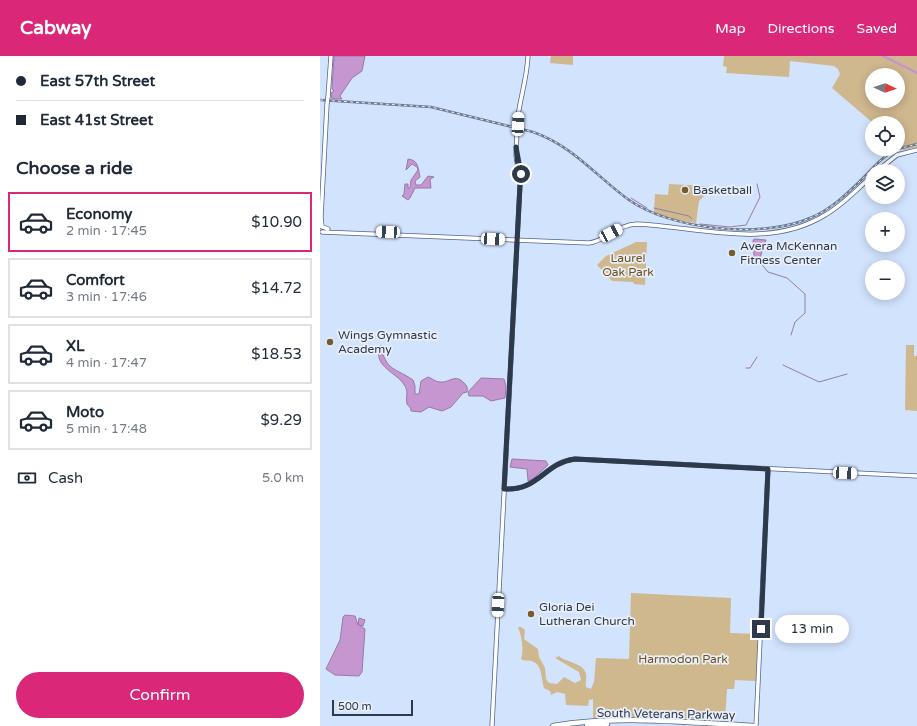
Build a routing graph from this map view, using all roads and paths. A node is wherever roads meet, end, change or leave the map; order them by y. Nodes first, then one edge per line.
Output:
1 (528, 56) edge
2 (330, 57) edge
3 (326, 122) junction
4 (516, 147) junction
5 (917, 150) edge
6 (886, 164) edge
7 (865, 182) edge
8 (519, 193) junction
9 (320, 201) edge
10 (521, 207) junction
11 (321, 229) edge
12 (518, 239) junction
13 (769, 469) junction
14 (917, 476) edge
15 (505, 489) junction
16 (493, 726) edge
17 (553, 726) edge
18 (587, 726) edge
19 (702, 726) edge
20 (755, 726) edge

1 - 4 main road, bridge
2 - 3 main road, bridge
3 - 9 main road
3 - 11 main road
4 - 8 main road
4 - 10 main road
5 - 6 main road
7 - 12 main road
8 - 10 main road
8 - 12 main road
10 - 12 main road
11 - 12 main road
12 - 15 main road
13 - 14 main road
13 - 15 main road
13 - 20 main road
15 - 16 main road
17 - 20 highway, South Veterans Parkway
18 - 19 highway, South Veterans Parkway

